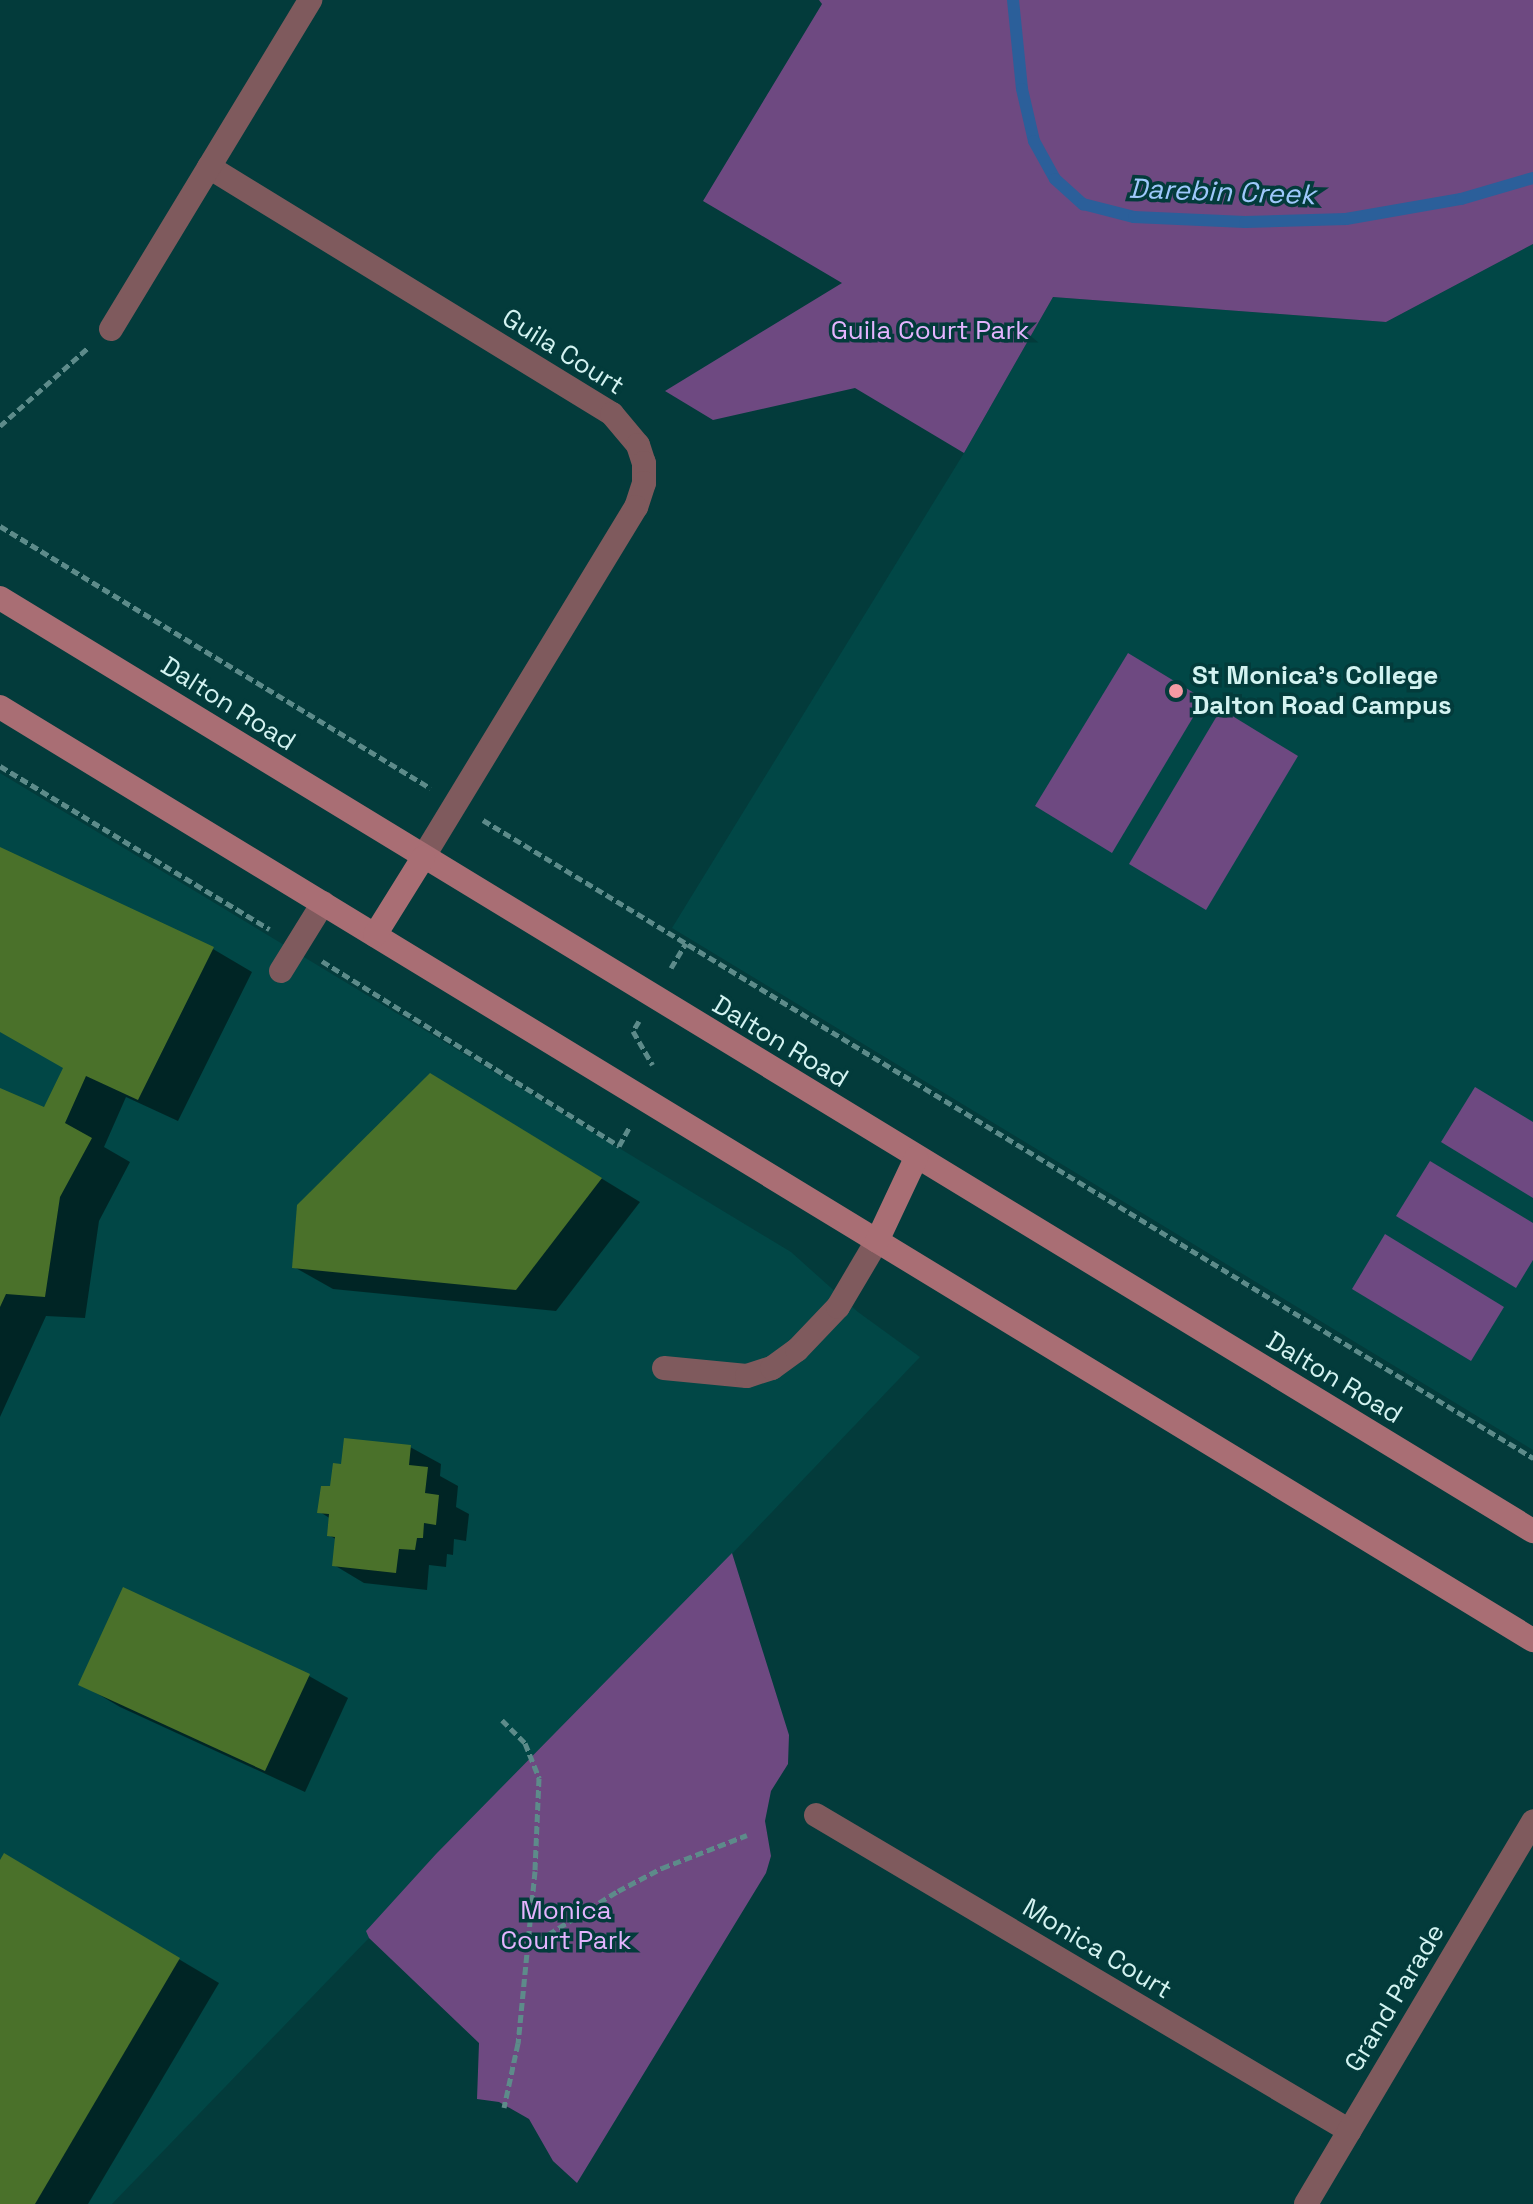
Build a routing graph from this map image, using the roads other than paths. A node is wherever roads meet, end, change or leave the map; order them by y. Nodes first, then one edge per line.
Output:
1 (310, 0) edge
2 (209, 167) junction
3 (111, 329) road end
4 (0, 598) edge
5 (0, 707) edge
6 (423, 858) junction
7 (323, 903) junction
8 (375, 935) junction
9 (281, 971) dead end
10 (916, 1158) junction
11 (877, 1241) junction
12 (664, 1368) dead end
13 (1533, 1531) edge
14 (1533, 1640) edge
15 (816, 1815) dead end
16 (1533, 1821) edge
17 (1350, 2131) junction
18 (1306, 2204) edge

1 - 2 street
2 - 3 street
2 - 6 street, Guila Court
4 - 6 main road, Dalton Road
5 - 7 main road
6 - 8 main road
6 - 10 main road, Dalton Road
7 - 8 main road
7 - 9 street
8 - 11 main road
10 - 11 main road
10 - 13 main road, Dalton Road
11 - 12 street
11 - 14 main road
15 - 17 street, Monica Court
16 - 17 street, Grand Parade
17 - 18 street, Grand Parade

